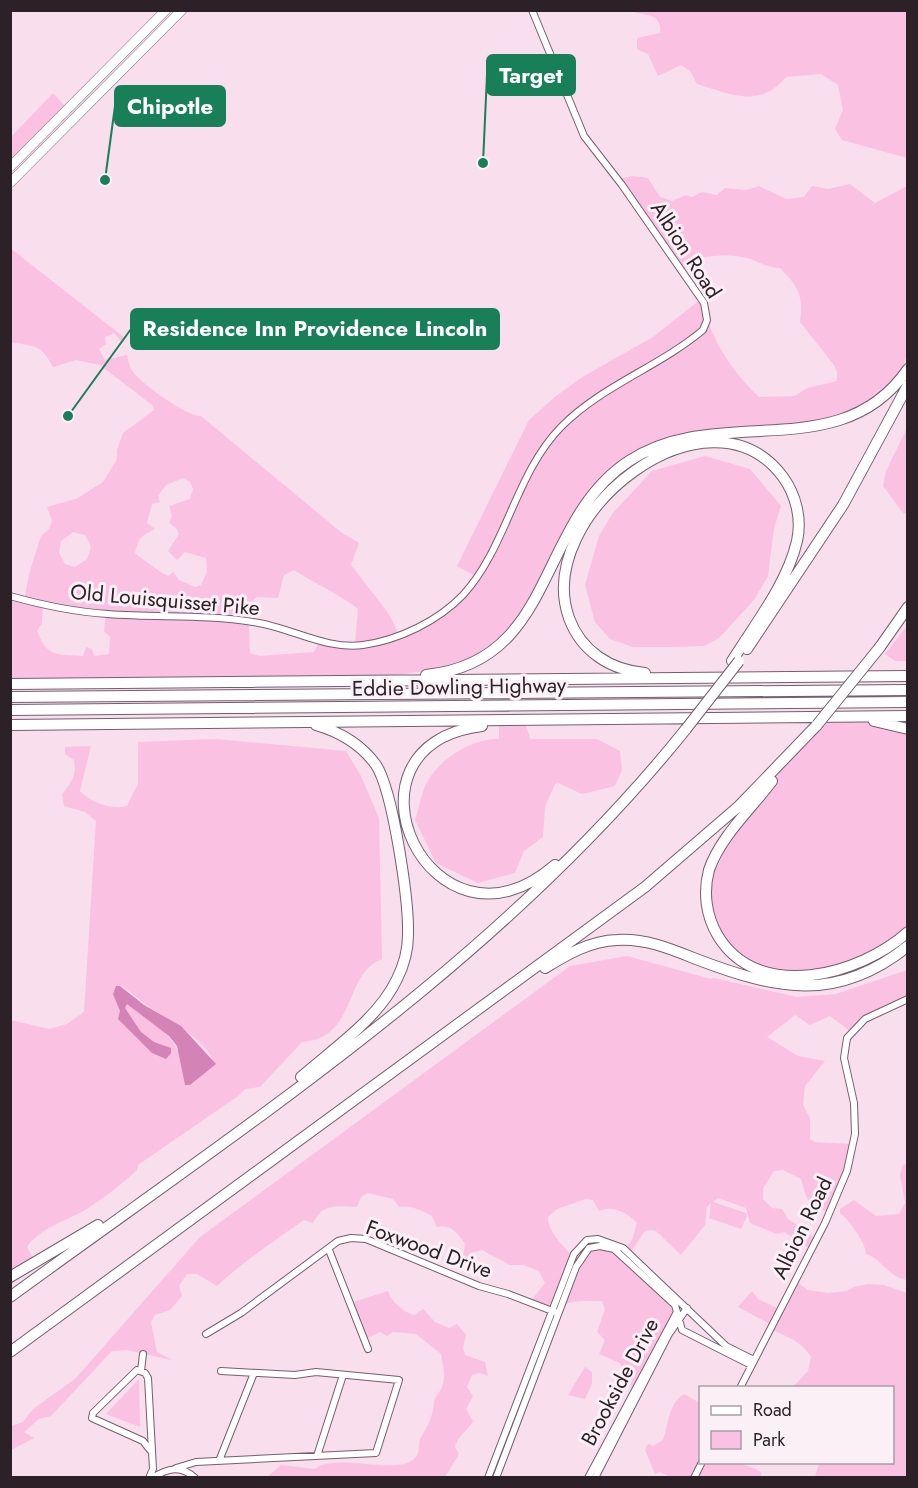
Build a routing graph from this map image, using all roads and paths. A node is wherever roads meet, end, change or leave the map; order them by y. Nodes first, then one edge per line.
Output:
1 (166, 10) edge
2 (182, 10) edge
3 (532, 10) edge
4 (10, 167) edge
5 (10, 183) edge
6 (908, 369) edge
7 (908, 386) edge
8 (474, 581) joint
9 (10, 596) edge
10 (908, 608) edge
11 (735, 661) junction
12 (908, 676) edge
13 (693, 678) junction
14 (345, 682) junction
15 (10, 683) edge
16 (908, 690) edge
17 (10, 697) edge
18 (908, 702) edge
19 (10, 710) edge
20 (908, 716) edge
21 (835, 717) junction
22 (551, 719) junction
23 (286, 722) junction
24 (10, 723) edge
25 (815, 727) junction
26 (908, 729) edge
27 (610, 817) junction
28 (908, 932) edge
29 (908, 946) edge
30 (908, 999) edge
31 (466, 1018) junction
32 (246, 1124) junction
33 (158, 1189) junction
34 (329, 1250) junction
35 (576, 1258) junction
36 (10, 1277) edge
37 (10, 1297) edge
38 (685, 1306) junction
39 (678, 1310) junction
40 (555, 1312) junction
41 (678, 1319) junction
42 (206, 1334) dead end
43 (368, 1349) dead end
44 (10, 1352) edge
45 (143, 1354) dead end
46 (753, 1362) junction
47 (141, 1371) junction
48 (221, 1371) dead end
49 (254, 1373) junction
50 (343, 1375) junction
51 (530, 1375) junction
52 (741, 1386) edge
53 (150, 1450) junction
54 (317, 1456) junction
55 (219, 1461) junction
56 (701, 1464) edge
57 (176, 1468) junction
58 (151, 1478) edge
59 (195, 1478) edge
60 (489, 1478) edge
61 (496, 1478) edge
62 (588, 1478) edge
63 (595, 1478) edge
64 (694, 1478) edge

1 - 4 main road
2 - 5 main road
3 - 8 street, Albion Road
6 - 14 highway
7 - 11 highway
8 - 9 street, Old Louisquisset Pike
10 - 25 highway, bridge
11 - 13 highway
11 - 27 highway, bridge
12 - 13 highway
13 - 14 highway
14 - 15 highway
16 - 17 highway, Eddie Dowling Highway
18 - 19 highway, Eddie Dowling Highway
20 - 21 highway
21 - 22 highway
21 - 26 highway
22 - 23 highway
22 - 27 highway
23 - 24 highway
23 - 32 highway
25 - 28 highway
25 - 31 highway
27 - 32 highway
29 - 31 highway
30 - 46 street, Albion Road
31 - 44 highway
32 - 33 highway
33 - 36 highway
33 - 37 highway
34 - 40 street, Foxwood Drive
34 - 42 street, Foxwood Drive
34 - 43 street
35 - 38 street
35 - 39 street
35 - 40 street
38 - 39 street, Brookside Drive
38 - 41 street, Brookside Drive
38 - 46 street
39 - 41 street
39 - 62 street, Brookside Drive
40 - 51 street
41 - 46 street
41 - 63 street, Brookside Drive
45 - 47 street
46 - 52 street, Albion Road
47 - 53 street
47 - 53 street
48 - 49 street
49 - 50 street
49 - 55 street
50 - 54 street
50 - 54 street
51 - 60 street
51 - 61 street
53 - 58 street
54 - 55 street
55 - 57 street
56 - 64 street
57 - 58 street
57 - 59 street

